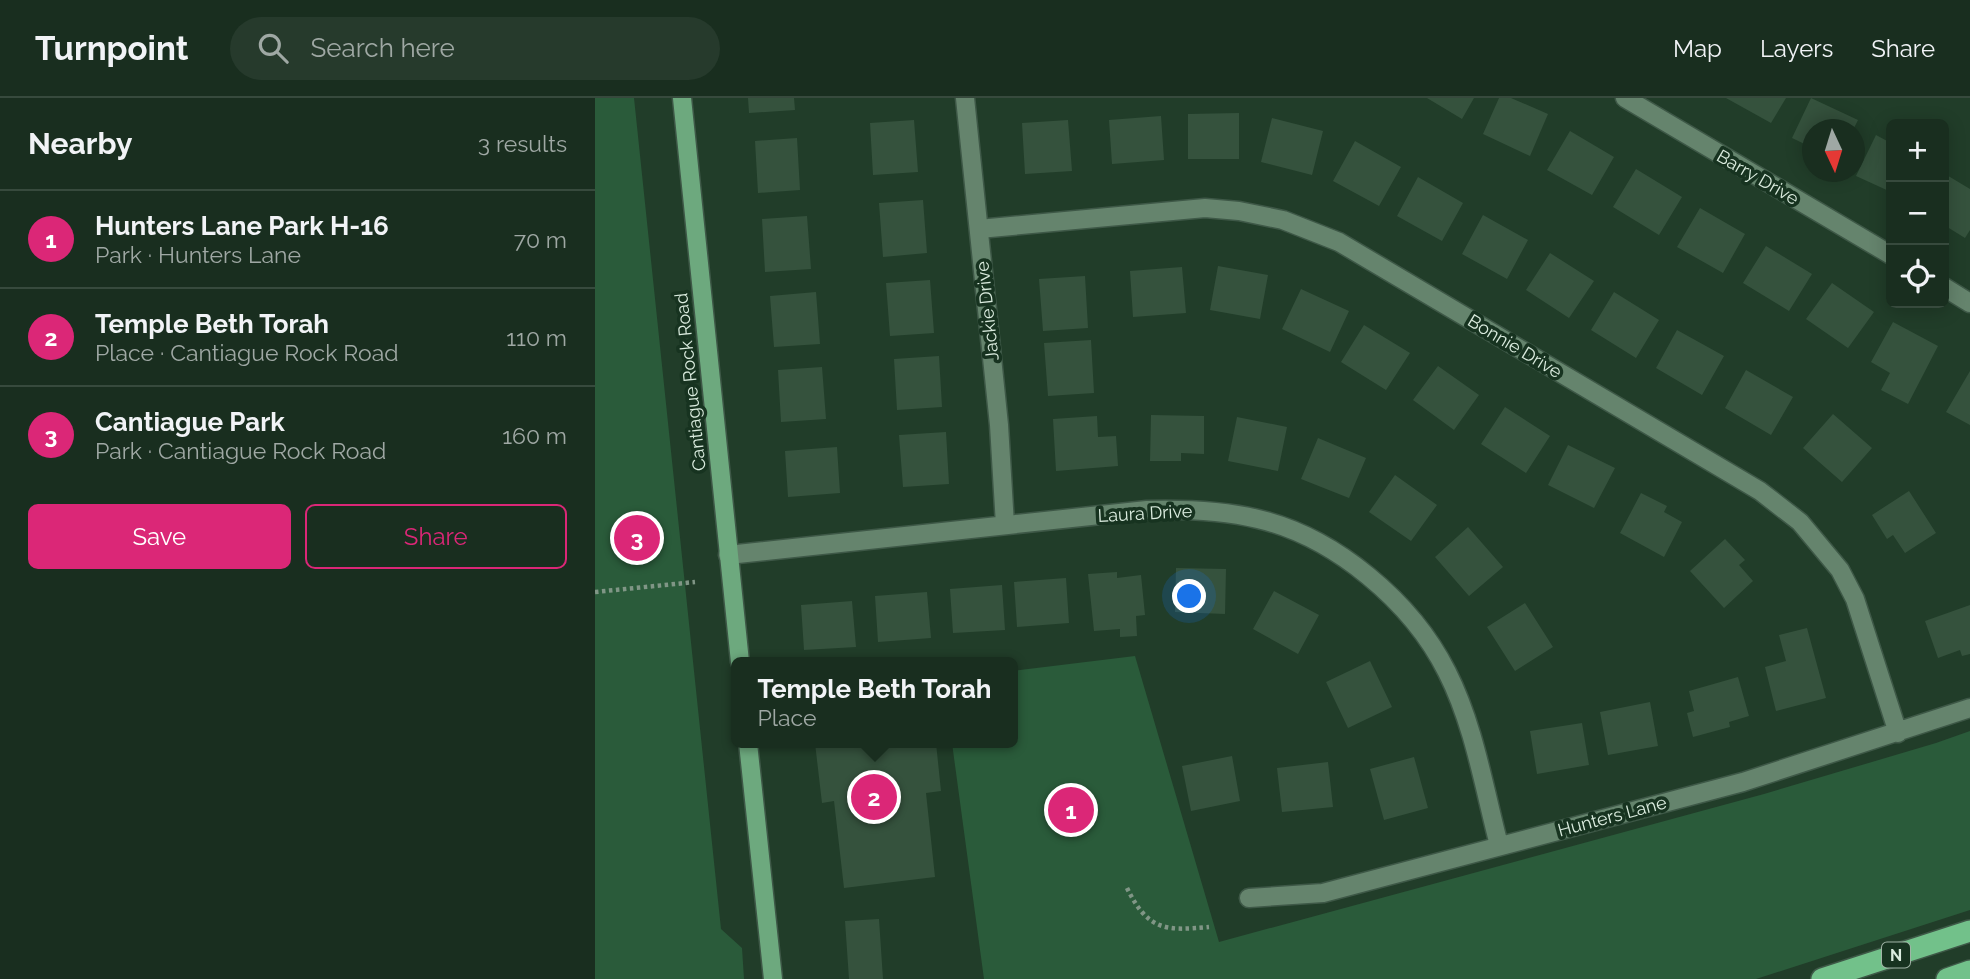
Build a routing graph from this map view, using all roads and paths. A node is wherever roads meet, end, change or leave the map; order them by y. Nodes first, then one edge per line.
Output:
1 (682, 98) edge
2 (965, 98) edge
3 (1625, 98) edge
4 (979, 229) junction
5 (1886, 252) edge
6 (1949, 290) edge
7 (1970, 303) edge
8 (1005, 525) junction
9 (729, 555) junction
10 (695, 582) dead end
11 (595, 592) edge
12 (739, 657) edge
13 (1970, 708) edge
14 (1898, 733) junction
15 (749, 748) edge
16 (1499, 845) junction
17 (1127, 888) dead end
18 (1249, 898) dead end
19 (1209, 927) dead end
20 (1970, 931) edge
21 (1970, 971) edge
22 (773, 979) edge
23 (1822, 979) edge
24 (1947, 979) edge

1 - 9 main road, Cantiague Rock Road
2 - 4 street, Jackie Drive
3 - 5 street, Barry Drive
4 - 8 street, Jackie Drive
4 - 14 street, Bonnie Drive
6 - 7 street
8 - 9 street, Laura Drive
8 - 16 street, Laura Drive
9 - 12 main road, Cantiague Rock Road
10 - 11 path
13 - 14 street, Hunters Lane
14 - 16 street, Hunters Lane
15 - 22 main road
16 - 18 street, Hunters Lane
17 - 19 path
20 - 23 highway, N
21 - 24 highway

